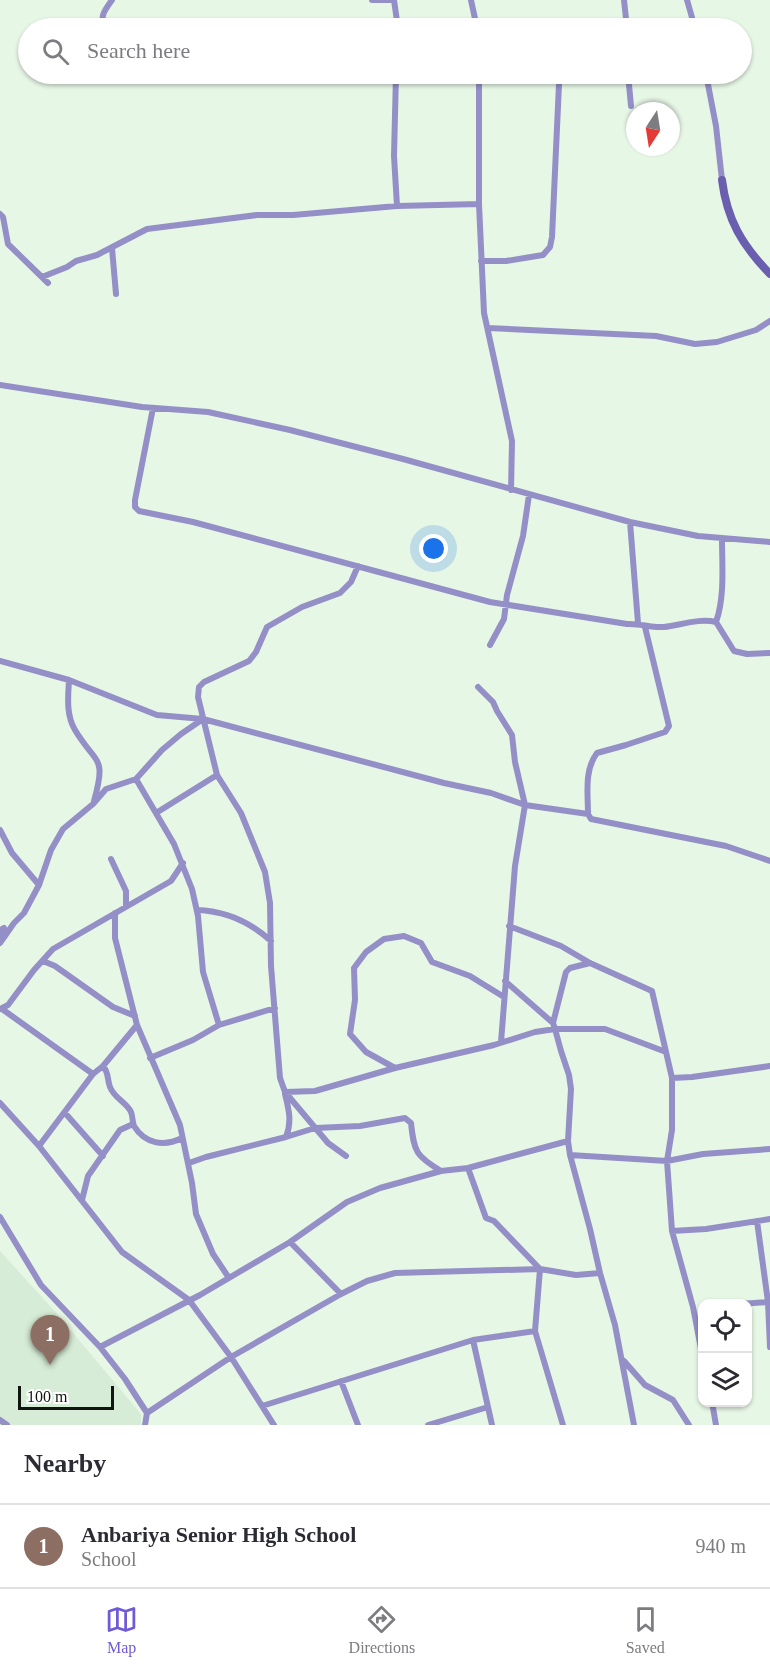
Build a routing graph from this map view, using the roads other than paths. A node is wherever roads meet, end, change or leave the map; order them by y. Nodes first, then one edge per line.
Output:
1 (112, 0) edge
2 (372, 0) edge
3 (393, 0) edge
4 (471, 0) edge
5 (624, 0) edge
6 (687, 0) edge
7 (102, 18) edge
8 (396, 18) edge
9 (475, 18) edge
10 (626, 18) edge
11 (692, 18) edge
12 (396, 84) edge
13 (479, 84) edge
14 (559, 84) edge
15 (629, 84) edge
16 (707, 84) edge
17 (631, 102) edge
18 (722, 180) joint
19 (479, 204) junction
20 (397, 206) junction
21 (0, 214) edge
22 (0, 243) edge
23 (8, 244) junction
24 (112, 248) junction
25 (481, 261) junction
26 (770, 274) edge
27 (42, 277) junction
28 (48, 283) dead end
29 (116, 294) dead end
30 (770, 321) edge
31 (488, 328) junction
32 (0, 385) edge
33 (153, 408) junction
34 (511, 490) junction
35 (529, 495) junction
36 (630, 522) junction
37 (722, 538) junction
38 (770, 542) edge
39 (358, 566) junction
40 (506, 605) junction
41 (716, 622) junction
42 (638, 623) junction
43 (645, 627) junction
44 (490, 645) dead end
45 (770, 653) edge
46 (0, 661) edge
47 (69, 680) junction
48 (478, 687) dead end
49 (203, 719) junction
50 (217, 775) junction
51 (136, 779) junction
52 (93, 804) junction
53 (525, 805) junction
54 (156, 813) junction
55 (588, 814) junction
56 (0, 830) edge
57 (111, 858) dead end
58 (770, 861) edge
59 (183, 863) junction
60 (39, 885) junction
61 (126, 906) junction
62 (197, 910) junction
63 (115, 913) junction
64 (509, 926) junction
65 (0, 930) edge
66 (0, 935) edge
67 (271, 941) junction
68 (0, 943) edge
69 (43, 961) junction
70 (590, 963) junction
71 (505, 981) junction
72 (504, 997) junction
73 (275, 1008) junction
74 (1, 1009) edge
75 (135, 1016) junction
76 (137, 1025) junction
77 (219, 1025) junction
78 (554, 1026) junction
79 (501, 1042) junction
80 (666, 1052) junction
81 (150, 1058) junction
82 (103, 1066) junction
83 (770, 1066) edge
84 (395, 1068) junction
85 (93, 1074) junction
86 (672, 1078) junction
87 (285, 1092) junction
88 (0, 1103) edge
89 (65, 1113) junction
90 (133, 1124) junction
91 (315, 1128) junction
92 (286, 1137) junction
93 (182, 1138) junction
94 (568, 1141) junction
95 (39, 1146) junction
96 (770, 1149) edge
97 (570, 1155) junction
98 (104, 1156) junction
99 (346, 1156) dead end
100 (667, 1161) junction
101 (189, 1163) junction
102 (468, 1168) junction
103 (441, 1171) junction
104 (82, 1200) junction
105 (0, 1216) edge
106 (770, 1219) edge
107 (757, 1221) junction
108 (672, 1231) junction
109 (290, 1242) junction
110 (540, 1269) junction
111 (600, 1273) junction
112 (229, 1278) junction
113 (341, 1293) junction
114 (189, 1300) junction
115 (769, 1302) edge
116 (752, 1303) edge
117 (693, 1306) junction
118 (698, 1306) edge
119 (535, 1331) junction
120 (473, 1340) junction
121 (100, 1347) junction
122 (770, 1347) edge
123 (702, 1353) edge
124 (231, 1357) junction
125 (623, 1361) junction
126 (340, 1381) junction
127 (262, 1406) junction
128 (488, 1407) junction
129 (713, 1407) edge
130 (147, 1413) junction
131 (0, 1420) edge
132 (7, 1425) edge
133 (145, 1425) edge
134 (274, 1425) edge
135 (358, 1425) edge
136 (428, 1425) edge
137 (492, 1425) edge
138 (563, 1425) edge
139 (634, 1425) edge
140 (689, 1425) edge
141 (716, 1425) edge

1 - 7 street
2 - 3 street
3 - 8 street
4 - 9 street
5 - 10 street
6 - 11 street
12 - 20 street
13 - 19 street
14 - 25 street
15 - 17 street
16 - 18 street
18 - 26 street
19 - 20 street
19 - 25 street
20 - 24 street
21 - 23 street
22 - 23 street
23 - 27 street
24 - 27 street
24 - 29 street
25 - 31 street
27 - 28 street
30 - 31 street
31 - 34 street
32 - 33 street
33 - 34 street
33 - 39 street
34 - 35 street
35 - 36 street
35 - 40 street
36 - 37 street
36 - 42 street
37 - 38 street
37 - 41 street
39 - 40 street
39 - 49 street
40 - 42 street
40 - 44 street
41 - 43 street
41 - 45 street
42 - 43 street
43 - 55 street
46 - 47 street
47 - 49 street
47 - 52 street
48 - 53 street
49 - 50 street
49 - 51 street
49 - 53 street
50 - 54 street
50 - 67 street
51 - 52 street
51 - 54 street
52 - 60 street
53 - 55 street
53 - 64 street
54 - 59 street
55 - 58 street
56 - 60 street
57 - 61 street
59 - 61 street
59 - 62 street
60 - 68 street
61 - 63 street
62 - 67 street
62 - 77 street
63 - 69 street
63 - 75 street
64 - 70 street
64 - 71 street
65 - 66 street
67 - 73 street
69 - 74 street
69 - 75 street
70 - 78 street
70 - 80 street
71 - 72 street
71 - 78 street
72 - 79 street
72 - 84 street
73 - 77 street
73 - 87 street
74 - 85 street
75 - 76 street
76 - 81 street
76 - 82 street
77 - 81 street
78 - 79 street
78 - 80 street
78 - 94 street
79 - 84 street
80 - 86 street
81 - 93 street
82 - 85 street
82 - 90 street
83 - 86 street
84 - 87 street
85 - 89 street
86 - 100 street
87 - 91 street
87 - 92 street
88 - 95 street
89 - 95 street
89 - 98 street
90 - 93 street
90 - 98 street
91 - 92 street
91 - 99 street
91 - 103 street
92 - 101 street
93 - 101 street
94 - 97 street
94 - 102 street
95 - 104 street
96 - 100 street
97 - 100 street
97 - 111 street
98 - 104 street
100 - 108 street
101 - 112 street
102 - 103 street
102 - 110 street
103 - 109 street
104 - 114 street
105 - 121 street
106 - 107 street
107 - 108 street
107 - 115 street
108 - 117 street
109 - 112 street
109 - 113 street
110 - 111 street
110 - 113 street
110 - 119 street
111 - 125 street
112 - 114 street
113 - 124 street
114 - 121 street
114 - 124 street
115 - 116 street
115 - 122 street
117 - 118 street
117 - 123 street
119 - 120 street
119 - 138 street
120 - 126 street
120 - 128 street
121 - 130 street
124 - 127 street
124 - 130 street
125 - 139 street
125 - 140 street
126 - 127 street
126 - 135 street
127 - 134 street
128 - 136 street
128 - 137 street
129 - 141 street
130 - 133 street
131 - 132 street

